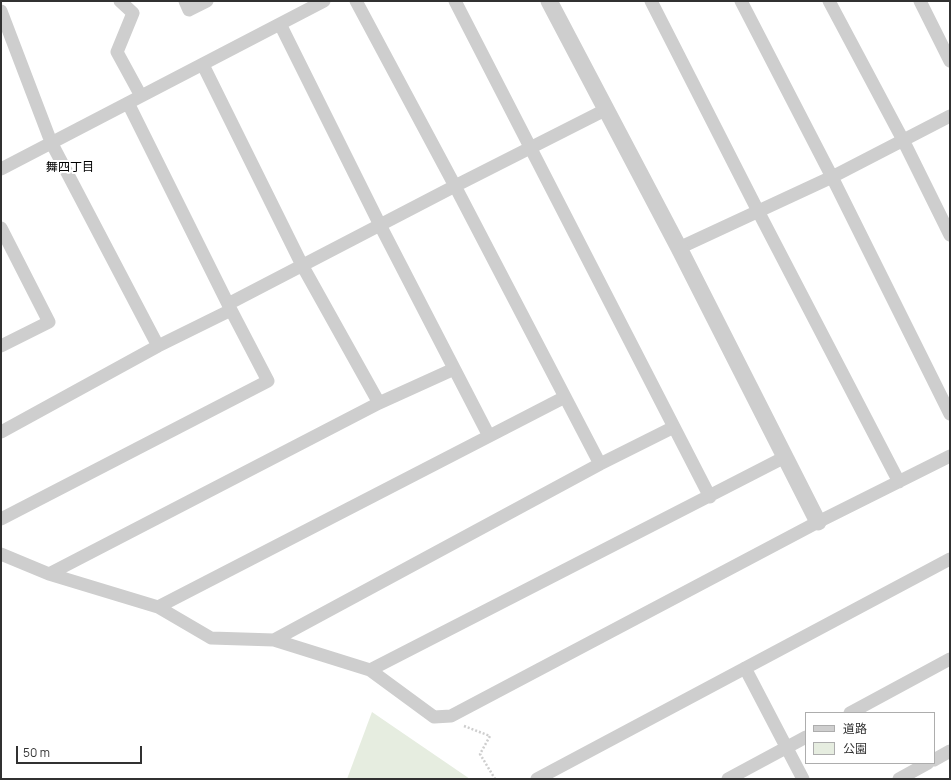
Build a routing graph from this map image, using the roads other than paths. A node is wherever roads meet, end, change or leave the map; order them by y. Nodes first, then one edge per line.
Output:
1 (120, 1) edge
2 (185, 1) edge
3 (207, 1) edge
4 (324, 1) edge
5 (356, 1) edge
6 (455, 1) edge
7 (548, 1) edge
8 (651, 1) edge
9 (741, 1) edge
10 (829, 1) edge
11 (920, 1) edge
12 (1, 12) edge
13 (280, 24) junction
14 (950, 61) edge
15 (203, 65) junction
16 (141, 96) junction
17 (128, 103) junction
18 (605, 110) junction
19 (950, 116) edge
20 (903, 140) junction
21 (51, 142) junction
22 (530, 148) junction
23 (1, 169) edge
24 (832, 177) junction
25 (455, 186) junction
26 (758, 211) junction
27 (380, 225) junction
28 (1, 228) edge
29 (950, 235) edge
30 (679, 248) junction
31 (302, 265) junction
32 (230, 307) junction
33 (1, 346) edge
34 (158, 346) junction
35 (454, 369) junction
36 (565, 397) junction
37 (379, 404) junction
38 (950, 414) edge
39 (674, 427) junction
40 (1, 432) edge
41 (489, 436) junction
42 (950, 456) edge
43 (785, 457) junction
44 (600, 464) junction
45 (899, 482) junction
46 (710, 497) junction
47 (1, 519) edge
48 (818, 522) junction
49 (1, 554) edge
50 (950, 559) edge
51 (49, 574) junction
52 (158, 607) junction
53 (274, 640) junction
54 (950, 659) edge
55 (745, 668) junction
56 (370, 670) junction
57 (852, 712) edge
58 (805, 738) edge
59 (787, 747) junction
60 (950, 751) edge
61 (935, 759) edge
62 (926, 764) edge
63 (537, 779) edge
64 (728, 779) edge
65 (803, 779) edge
66 (899, 779) edge

1 - 16 street
2 - 3 street
4 - 13 street
5 - 25 street
6 - 22 street
7 - 18 street
8 - 26 street
9 - 24 street
10 - 20 street
11 - 14 street
12 - 21 street
13 - 15 street
13 - 27 street
15 - 16 street
15 - 31 street
16 - 17 street
17 - 21 street
17 - 32 street
18 - 22 street
18 - 30 street
19 - 20 street
20 - 24 street
20 - 29 street
21 - 23 street
21 - 34 street
22 - 25 street
22 - 39 street
24 - 26 street
24 - 38 street
25 - 27 street
25 - 36 street
26 - 30 street
26 - 45 street
27 - 31 street
27 - 35 street
28 - 33 street
30 - 43 street
31 - 32 street
31 - 37 street
32 - 34 street
32 - 47 street
34 - 40 street
35 - 37 street
35 - 41 street
36 - 41 street
36 - 44 street
37 - 51 street
39 - 44 street
39 - 46 street
41 - 52 street
42 - 45 street
43 - 46 street
43 - 48 street
44 - 53 street
45 - 48 street
46 - 56 street
48 - 56 street
49 - 51 street
50 - 55 street
51 - 52 street
52 - 53 street
53 - 56 street
54 - 57 street
55 - 59 street
55 - 63 street
58 - 59 street
59 - 64 street
59 - 65 street
60 - 61 street
62 - 66 street

